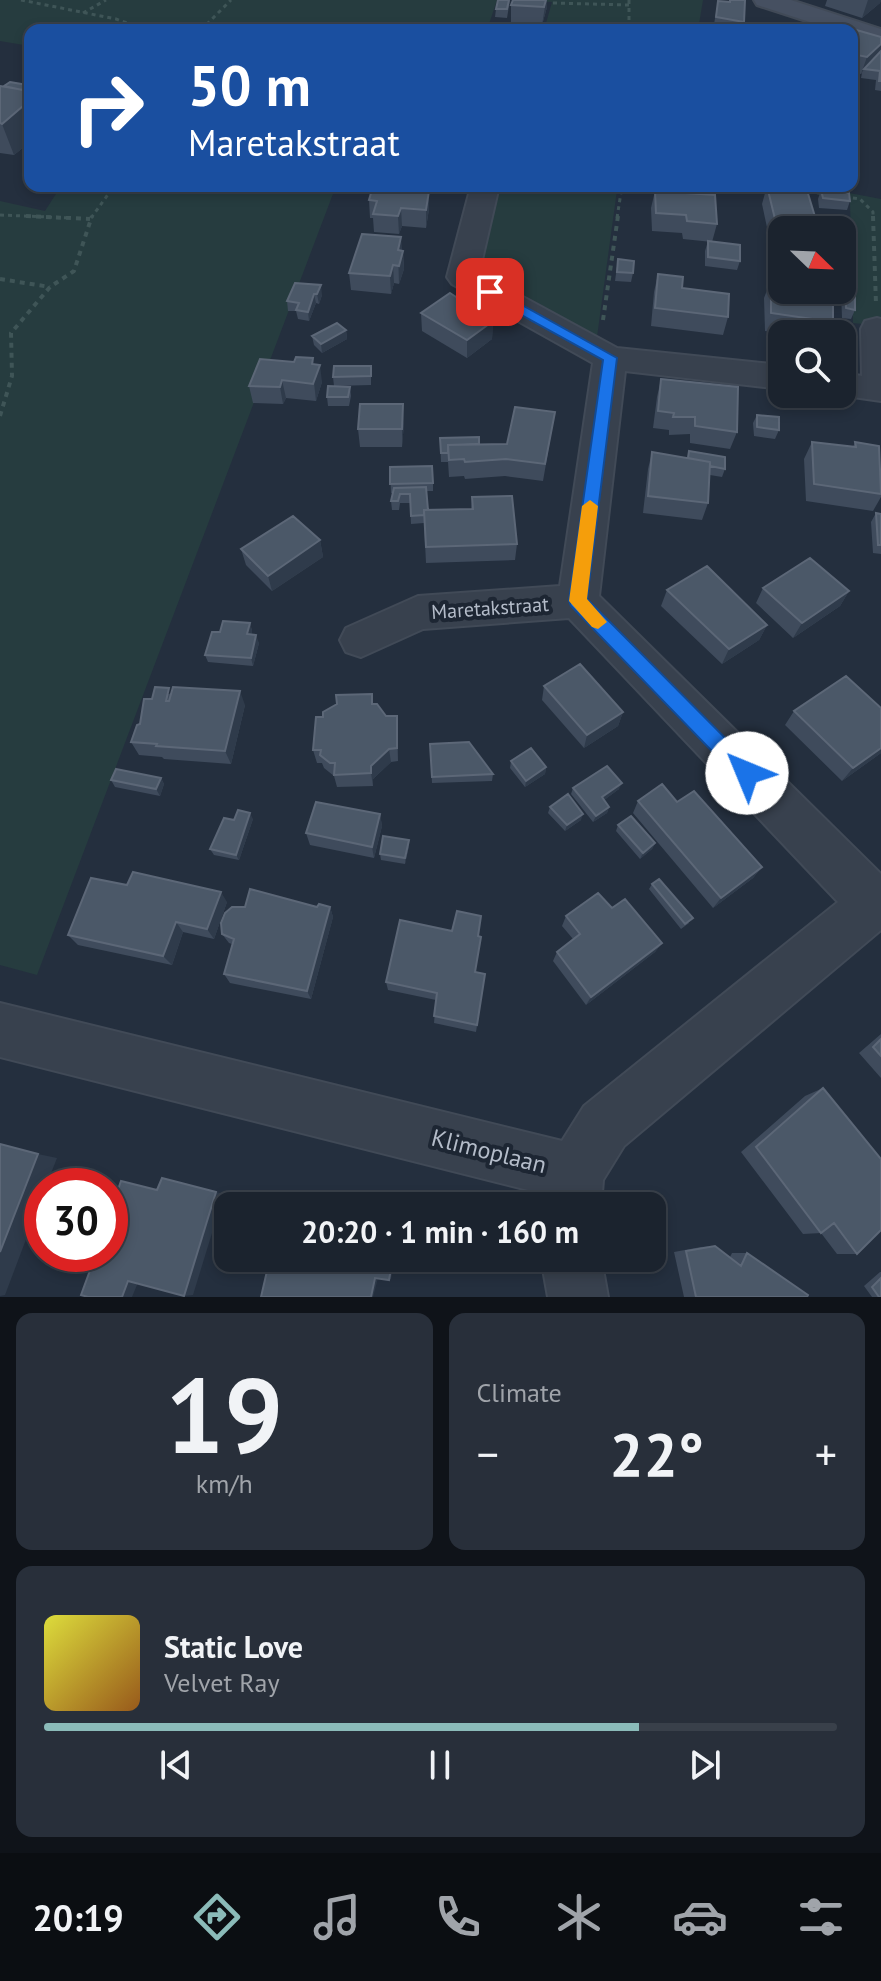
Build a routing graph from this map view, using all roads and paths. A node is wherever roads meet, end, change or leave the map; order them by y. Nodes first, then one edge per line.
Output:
1 (21, 0) edge
2 (106, 0) edge
3 (231, 0) edge
4 (766, 0) edge
5 (553, 3) dead end
6 (629, 3) edge
7 (83, 14) junction
8 (130, 24) edge
9 (207, 24) edge
10 (629, 24) edge
11 (841, 24) edge
12 (858, 30) edge
13 (881, 37) edge
14 (110, 192) edge
15 (484, 192) edge
16 (621, 192) edge
17 (814, 192) edge
18 (829, 194) edge
19 (844, 197) edge
20 (0, 215) edge
21 (90, 219) junction
22 (0, 279) edge
23 (50, 287) junction
24 (877, 322) joint
25 (606, 342) junction
26 (768, 374) edge
27 (856, 387) edge
28 (0, 416) edge
29 (578, 601) junction
30 (361, 640) dead end
31 (878, 901) edge
32 (0, 1030) edge
33 (574, 1190) edge
34 (574, 1272) edge
35 (578, 1297) edge

1 - 7 path
2 - 7 path
3 - 9 path
4 - 11 street
5 - 6 path
6 - 10 path
7 - 8 path
12 - 13 street
14 - 21 path
15 - 25 street
16 - 25 path
17 - 18 path
19 - 24 path
20 - 21 path
21 - 23 path
22 - 23 path
23 - 28 path
24 - 27 street
25 - 26 street
25 - 29 street, Maretakstraat
29 - 30 street, Maretakstraat
29 - 31 street, Maretakstraat
31 - 33 street, Klimoplaan
32 - 33 street, Klimoplaan
34 - 35 street

